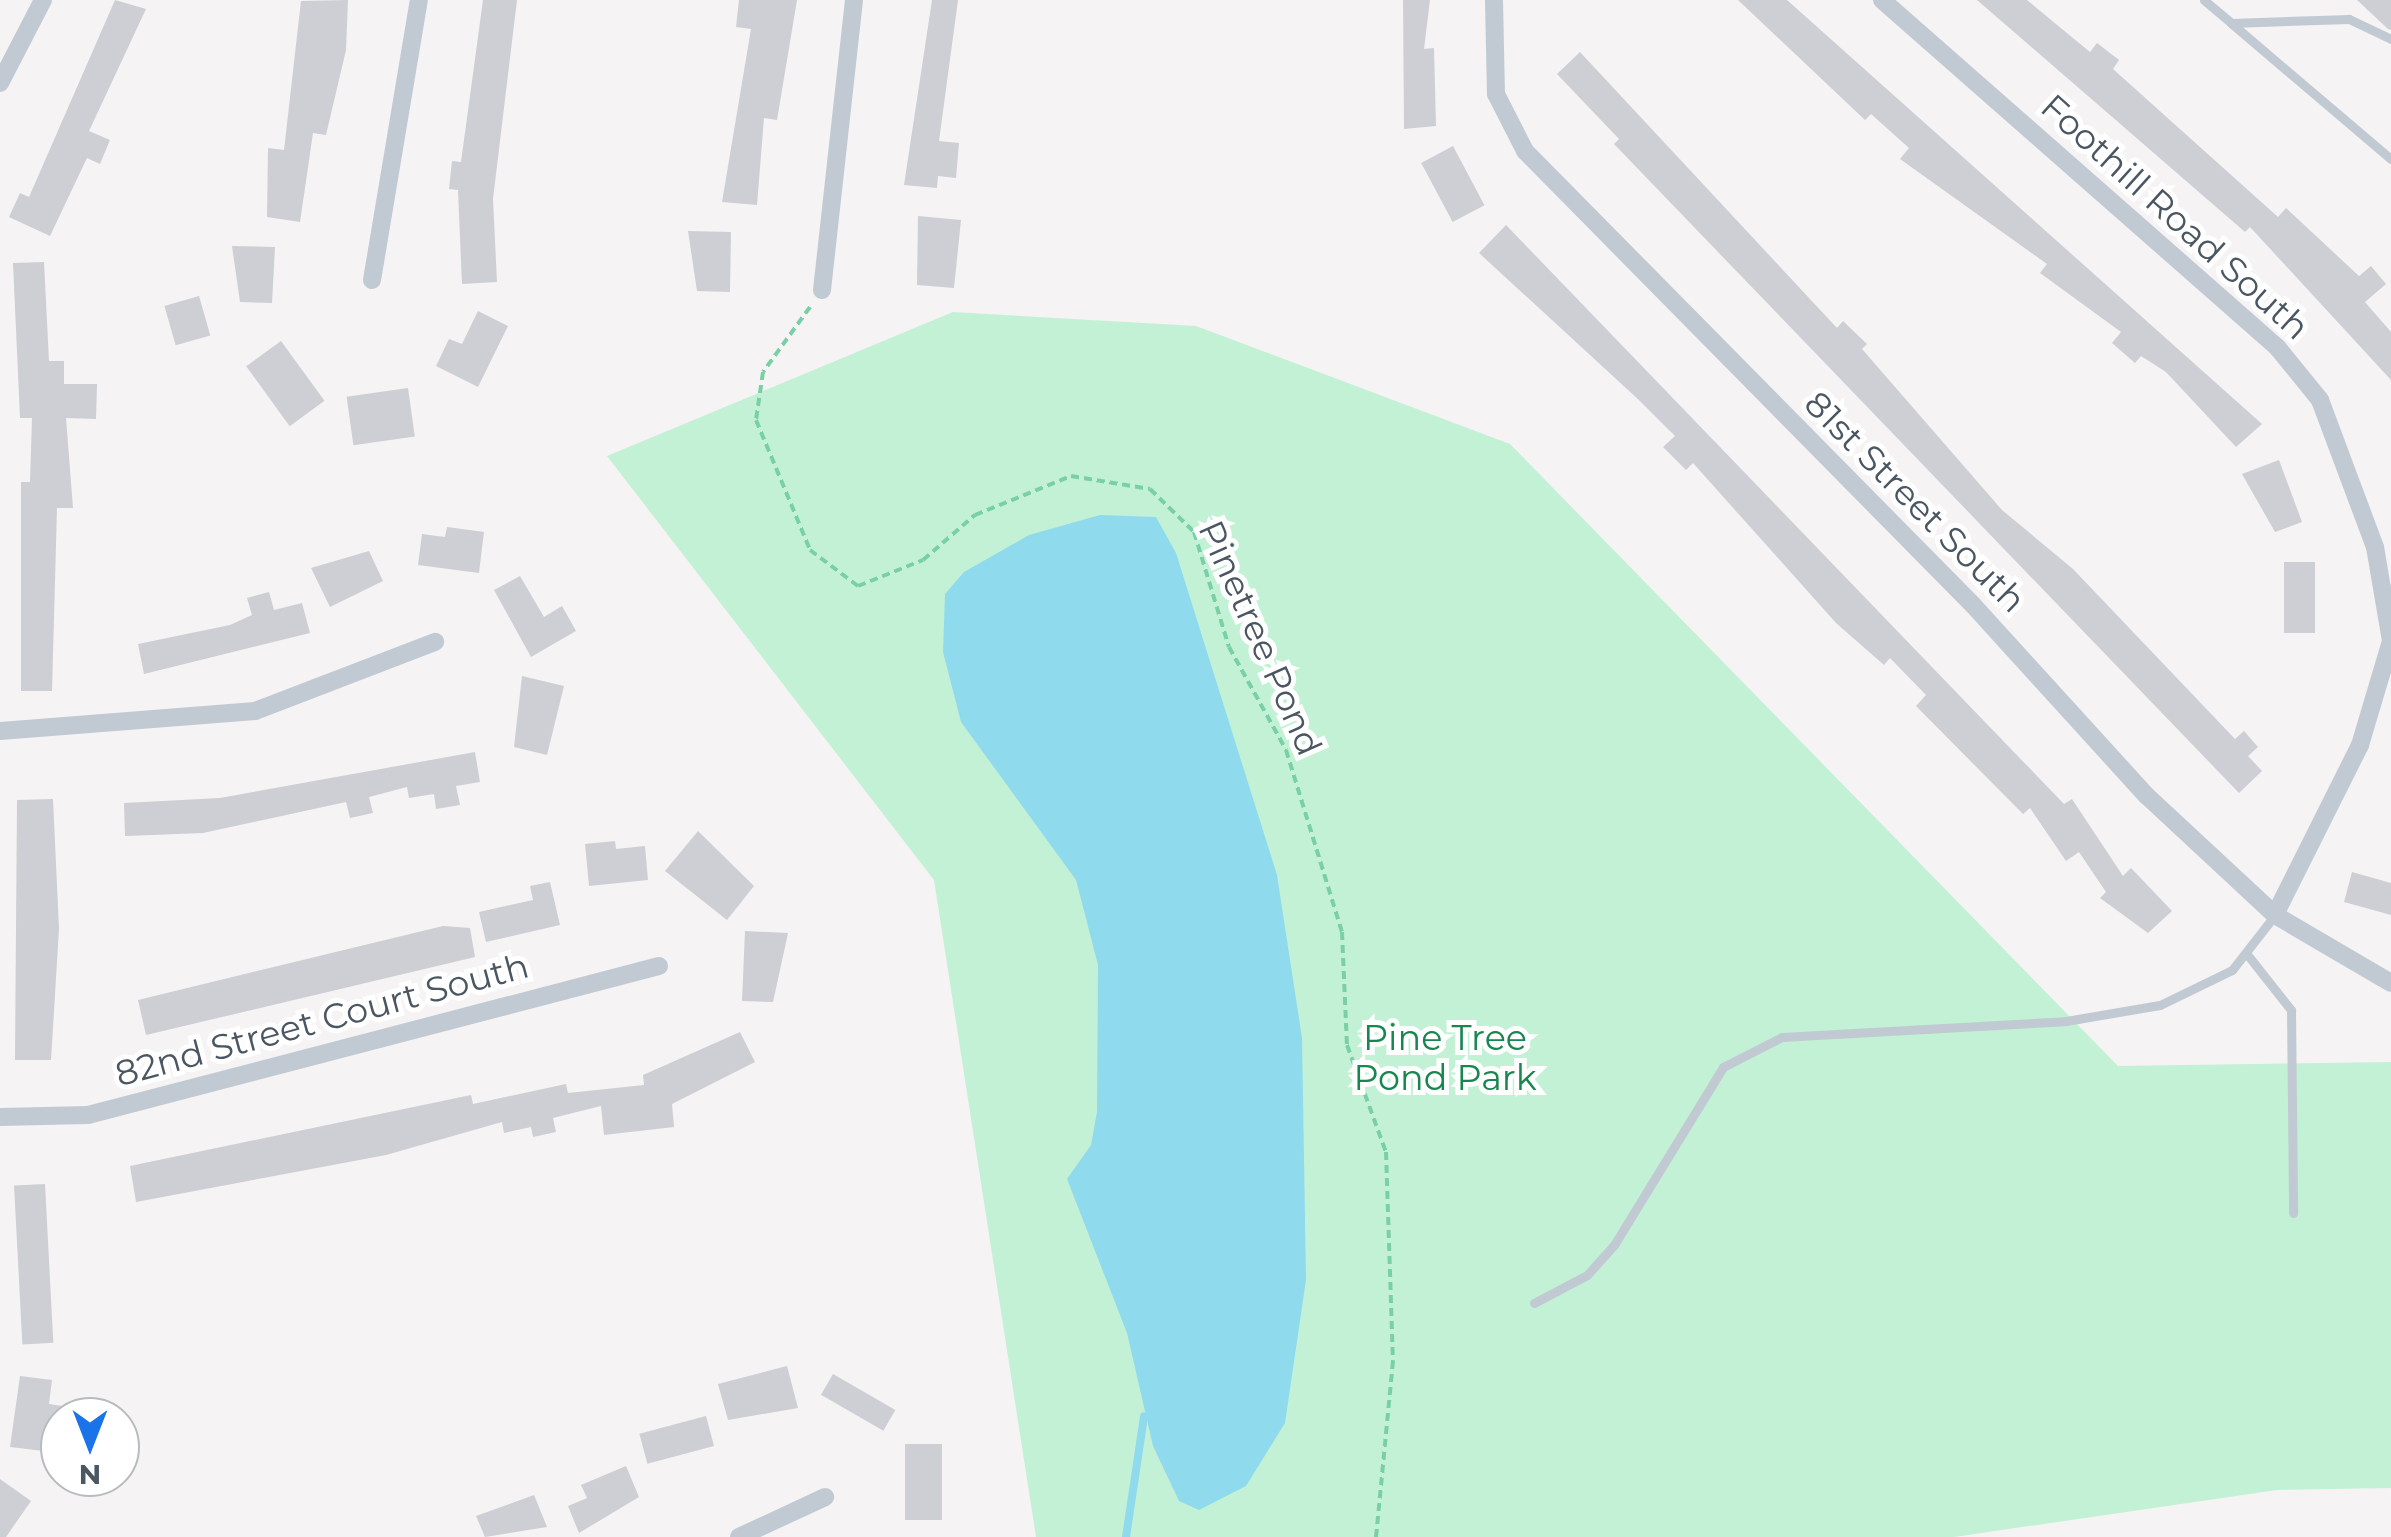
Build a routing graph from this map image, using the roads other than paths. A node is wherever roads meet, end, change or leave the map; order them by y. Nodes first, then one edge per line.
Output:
1 (43, 0) edge
2 (419, 0) edge
3 (854, 0) edge
4 (1494, 0) edge
5 (1882, 0) edge
6 (2204, 0) edge
7 (2230, 23) junction
8 (2391, 39) edge
9 (0, 83) edge
10 (2391, 160) edge
11 (372, 280) dead end
12 (822, 290) road end
13 (435, 642) dead end
14 (0, 732) edge
15 (2275, 916) junction
16 (2246, 952) junction
17 (658, 966) dead end
18 (2391, 983) edge
19 (0, 1117) edge
20 (2293, 1214) dead end
21 (1534, 1303) dead end
22 (824, 1497) dead end
23 (738, 1537) edge

1 - 9 street
2 - 11 street
3 - 12 street
4 - 15 street, 81st Street South
5 - 15 street, Foothill Road South
6 - 7 lane
7 - 8 lane
7 - 10 lane
13 - 14 street
15 - 16 lane
15 - 18 street, 81st Street South
16 - 20 lane
16 - 21 lane
17 - 19 street, 82nd Street Court South
22 - 23 street

